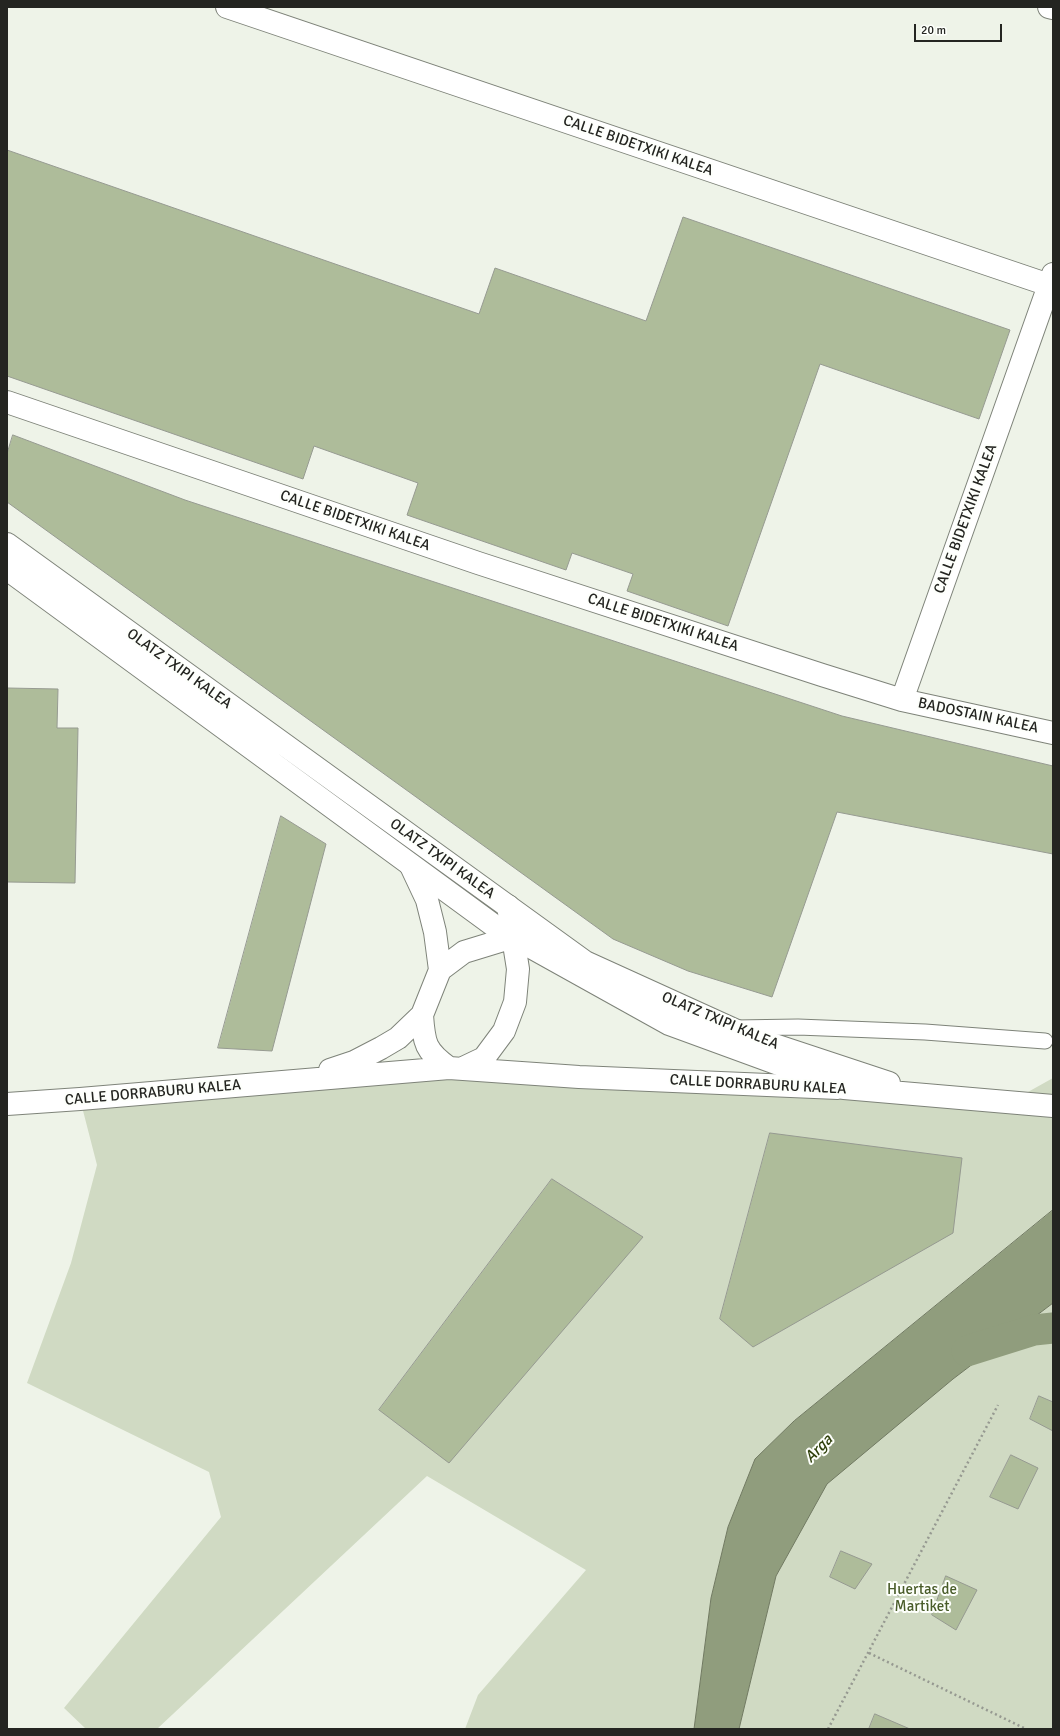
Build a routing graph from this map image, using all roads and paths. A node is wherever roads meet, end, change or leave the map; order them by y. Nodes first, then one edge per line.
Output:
1 (227, 7) edge
2 (1049, 7) edge
3 (1053, 8) edge
4 (1051, 279) edge
5 (7, 402) edge
6 (7, 544) edge
7 (7, 569) edge
8 (902, 700) junction
9 (1053, 732) edge
10 (411, 866) junction
11 (508, 906) junction
12 (513, 937) junction
13 (560, 943) junction
14 (440, 970) junction
15 (422, 1015) junction
16 (798, 1027) junction
17 (730, 1028) junction
18 (1046, 1041) dead end
19 (810, 1056) junction
20 (456, 1068) junction
21 (298, 1081) junction
22 (844, 1088) junction
23 (920, 1094) junction
24 (7, 1104) edge
25 (1053, 1106) edge
26 (998, 1405) dead end
27 (869, 1653) junction
28 (828, 1729) edge
29 (1026, 1729) edge

1 - 4 street, CALLE BIDETXIKI KALEA
2 - 3 street
4 - 8 street, CALLE BIDETXIKI KALEA
5 - 8 street, CALLE BIDETXIKI KALEA
6 - 11 street, OLATZ TXIPI KALEA
7 - 10 street, OLATZ TXIPI KALEA
8 - 9 street, BADOSTAIN KALEA
10 - 12 street, OLATZ TXIPI KALEA
10 - 14 street, CALLE DORRABURU KALEA
11 - 12 street, CALLE DORRABURU KALEA
11 - 13 street, OLATZ TXIPI KALEA
12 - 13 street
12 - 14 street
12 - 20 street, CALLE DORRABURU KALEA
12 - 22 street, OLATZ TXIPI KALEA
13 - 17 street, OLATZ TXIPI KALEA
14 - 15 street, CALLE DORRABURU KALEA
15 - 20 street, CALLE DORRABURU KALEA
15 - 21 street, CALLE DORRABURU KALEA
16 - 17 lane
16 - 18 lane
16 - 19 lane
17 - 19 street, OLATZ TXIPI KALEA
19 - 23 street, OLATZ TXIPI KALEA
20 - 21 street, CALLE DORRABURU KALEA
20 - 22 street, CALLE DORRABURU KALEA
21 - 24 street, CALLE DORRABURU KALEA
22 - 23 street, CALLE DORRABURU KALEA
23 - 25 street, CALLE DORRABURU KALEA
26 - 27 path
27 - 28 path
27 - 29 path

